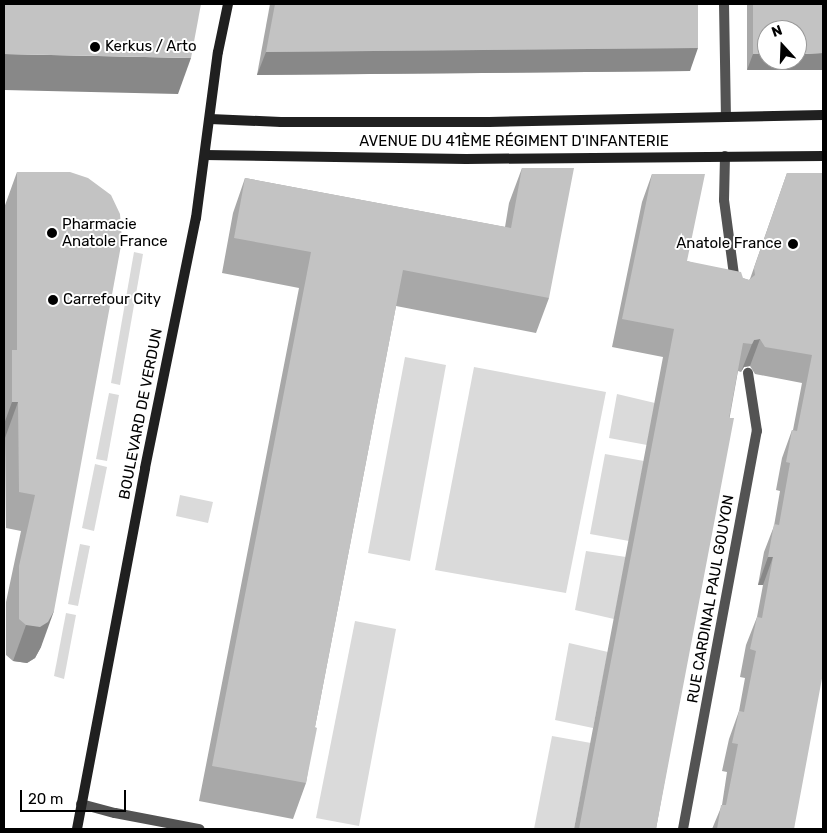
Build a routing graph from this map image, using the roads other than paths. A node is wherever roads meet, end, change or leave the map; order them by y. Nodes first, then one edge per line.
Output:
1 (228, 4) edge
2 (724, 4) edge
3 (823, 115) edge
4 (726, 116) junction
5 (210, 119) junction
6 (205, 155) junction
7 (725, 156) junction
8 (823, 156) edge
9 (736, 291) edge
10 (748, 373) dead end
11 (81, 804) junction
12 (77, 829) edge
13 (199, 829) edge
14 (683, 829) edge

1 - 5 street, BOULEVARD DE VERDUN
2 - 4 street
3 - 4 street, AVENUE DU 41ÈME RÉGIMENT D'INFANTERIE
4 - 5 street, AVENUE DU 41ÈME RÉGIMENT D'INFANTERIE
5 - 6 street, BOULEVARD DE VERDUN
6 - 7 street, AVENUE DU 41ÈME RÉGIMENT D'INFANTERIE
6 - 11 street, BOULEVARD DE VERDUN
7 - 8 street, AVENUE DU 41ÈME RÉGIMENT D'INFANTERIE
7 - 9 street
10 - 14 street, RUE CARDINAL PAUL GOUYON
11 - 12 street, BOULEVARD DE VERDUN
11 - 13 street

